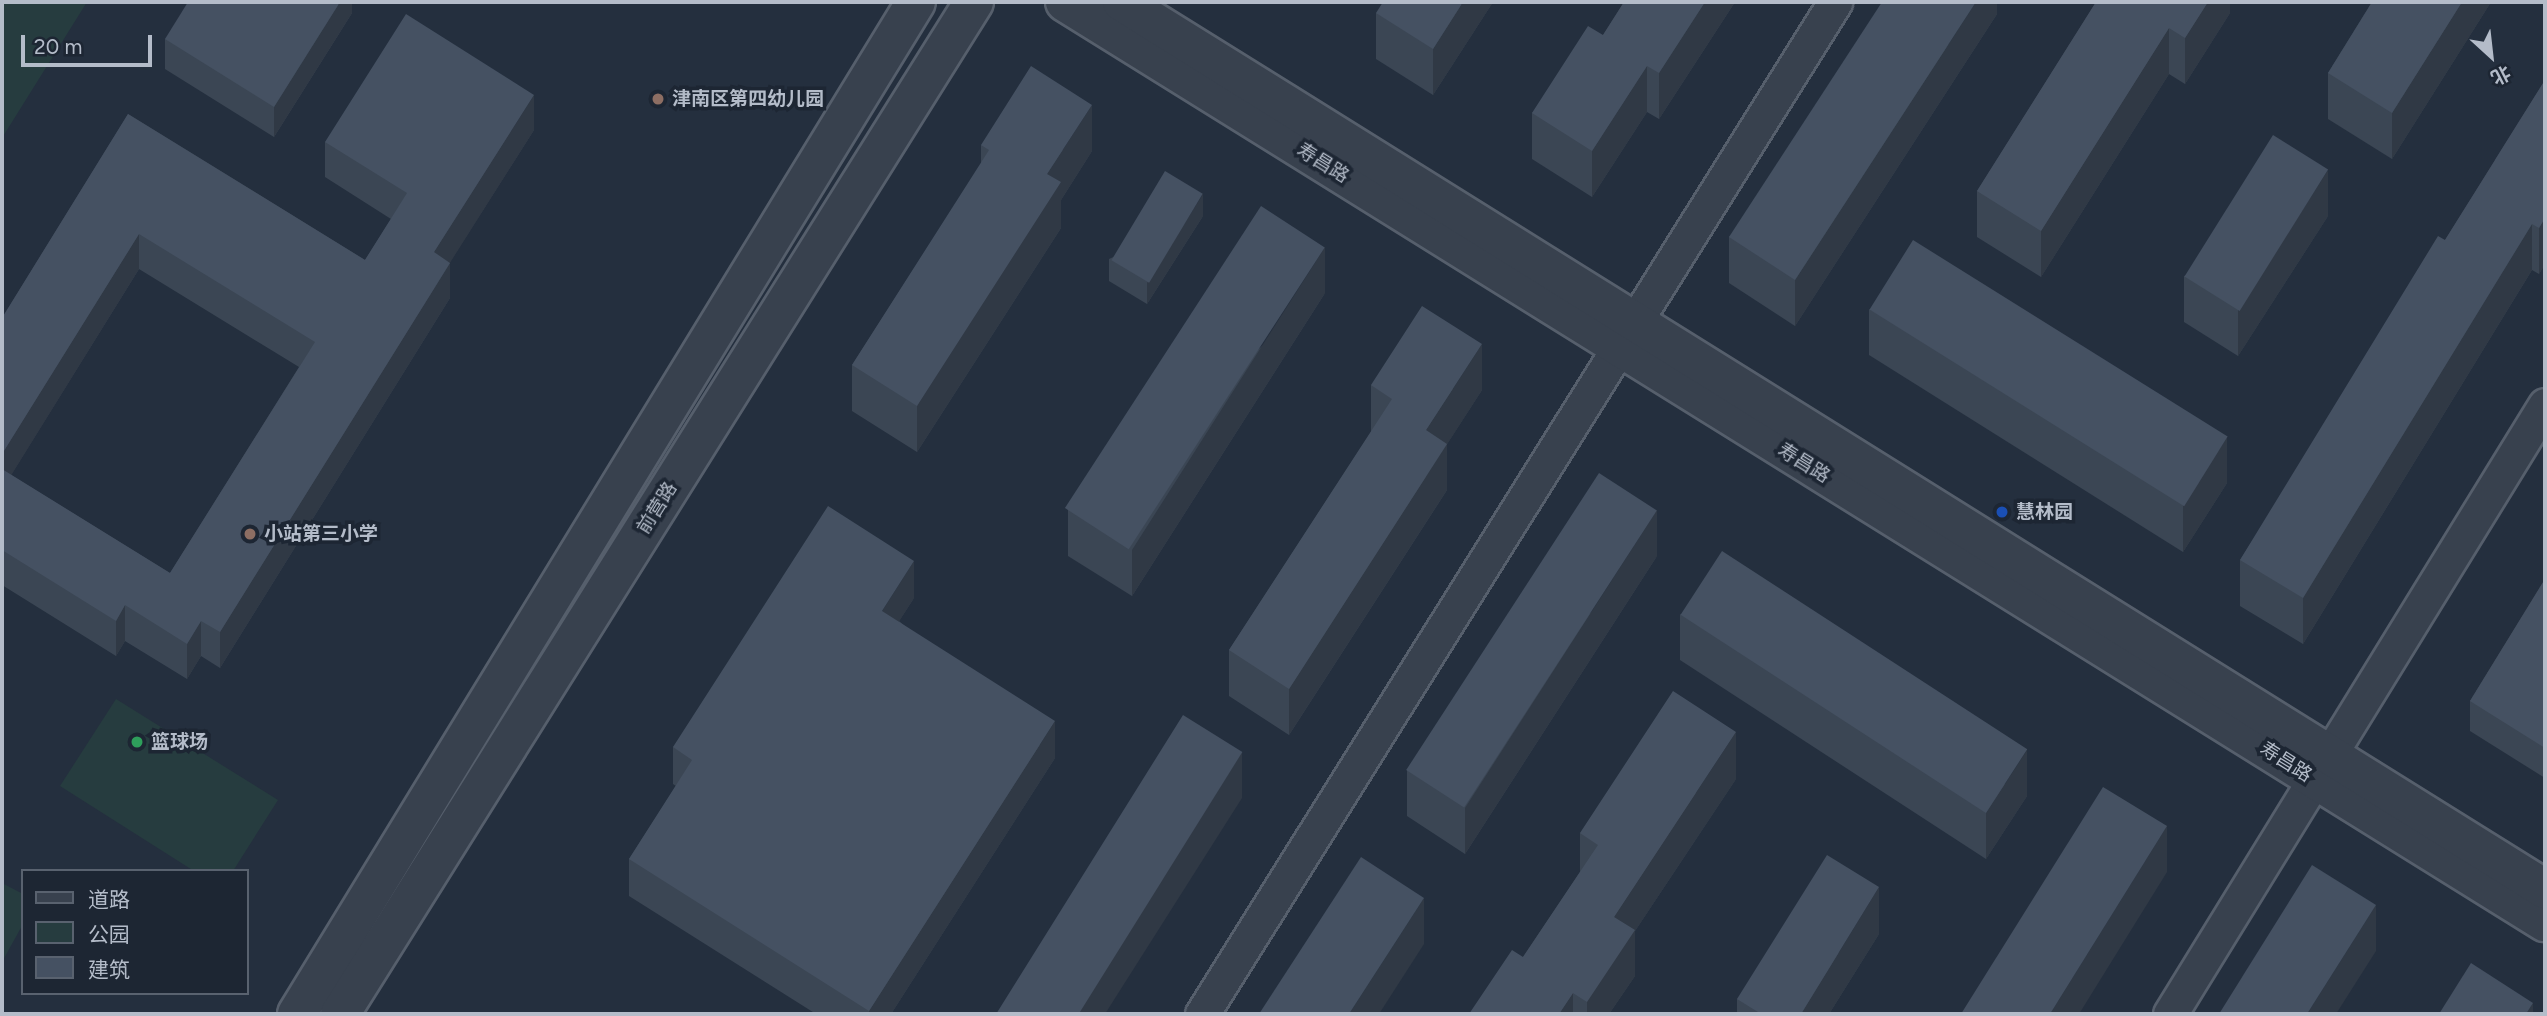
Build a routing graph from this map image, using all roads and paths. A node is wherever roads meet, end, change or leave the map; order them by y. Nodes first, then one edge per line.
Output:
1 (916, 2) edge
2 (974, 2) edge
3 (1122, 2) edge
4 (1835, 2) edge
5 (1071, 5) edge
6 (1626, 335) junction
7 (2545, 405) edge
8 (2322, 767) junction
9 (2545, 888) edge
10 (2545, 922) edge
11 (297, 1014) edge
12 (341, 1014) edge
13 (1202, 1014) edge
14 (2169, 1014) edge

1 - 11 street
2 - 12 street, 前营路
3 - 6 street, 寿昌路
4 - 6 street
5 - 6 street, 寿昌路
6 - 8 street, 寿昌路
6 - 13 street
7 - 8 street
8 - 9 street, 寿昌路
8 - 10 street, 寿昌路
8 - 14 street

